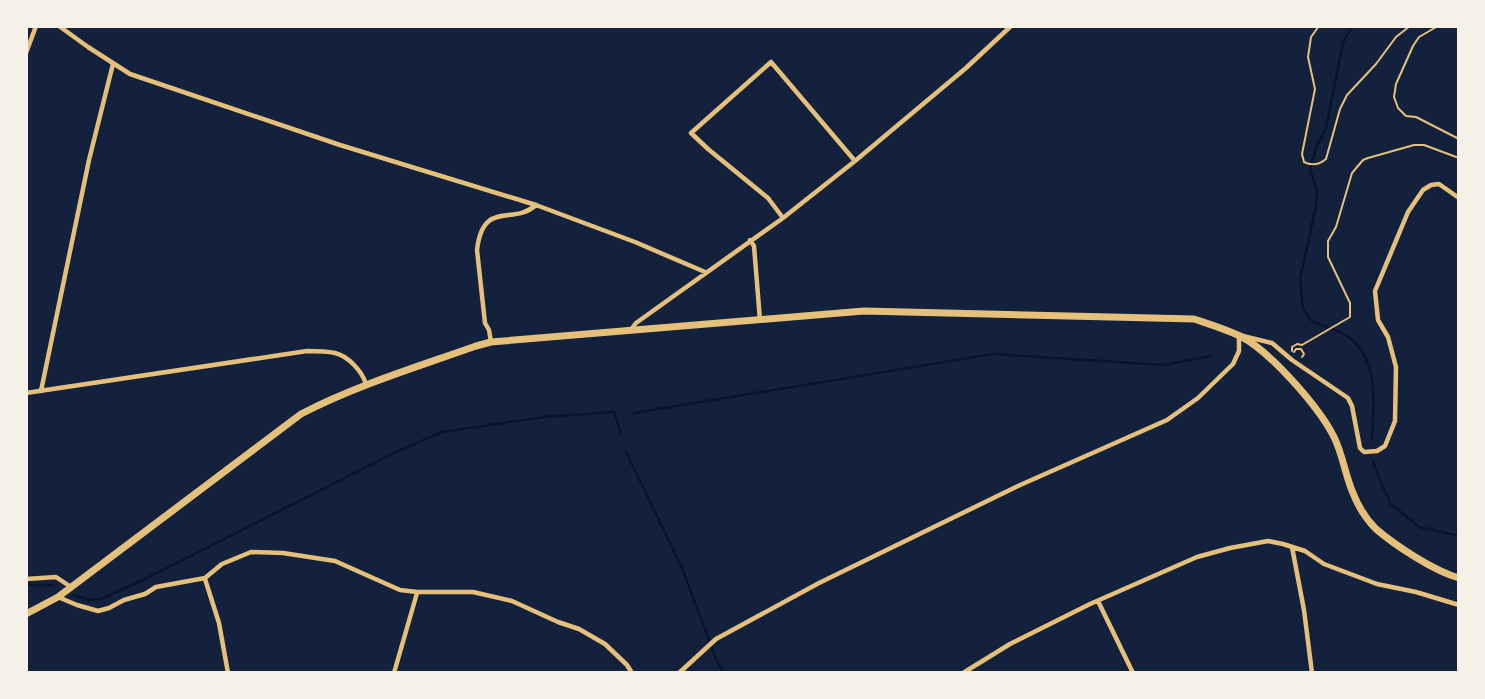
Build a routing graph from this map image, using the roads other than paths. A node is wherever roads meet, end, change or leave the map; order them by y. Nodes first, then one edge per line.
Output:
1 (36, 26) edge
2 (59, 26) edge
3 (1012, 26) edge
4 (26, 53) edge
5 (113, 64) junction
6 (855, 161) junction
7 (1459, 198) edge
8 (537, 205) junction
9 (783, 218) junction
10 (750, 240) junction
11 (705, 272) junction
12 (760, 321) junction
13 (630, 332) junction
14 (1239, 335) junction
15 (491, 342) junction
16 (366, 384) junction
17 (41, 391) junction
18 (26, 393) edge
19 (1292, 547) junction
20 (205, 578) junction
21 (1459, 578) edge
22 (26, 579) edge
23 (71, 587) junction
24 (417, 592) junction
25 (58, 597) junction
26 (1098, 601) junction
27 (1459, 605) edge
28 (26, 614) edge
29 (228, 673) edge
30 (394, 673) edge
31 (632, 673) edge
32 (679, 673) edge
33 (963, 673) edge
34 (1133, 673) edge
35 (1312, 673) edge

1 - 4 street
2 - 5 street
3 - 6 street
5 - 8 street
5 - 17 street
6 - 9 street
6 - 9 street
7 - 14 street
8 - 11 street
8 - 15 street
9 - 10 street
10 - 11 street
10 - 12 street
11 - 13 street
12 - 13 main road
12 - 14 main road
13 - 15 main road
14 - 21 main road
14 - 32 street
15 - 16 main road
16 - 17 street
16 - 23 main road
17 - 18 street
19 - 26 street
19 - 27 street
19 - 35 street
20 - 24 street
20 - 25 street
20 - 29 street
22 - 23 street
23 - 25 main road
24 - 30 street
24 - 31 street
25 - 28 main road
26 - 33 street
26 - 34 street

